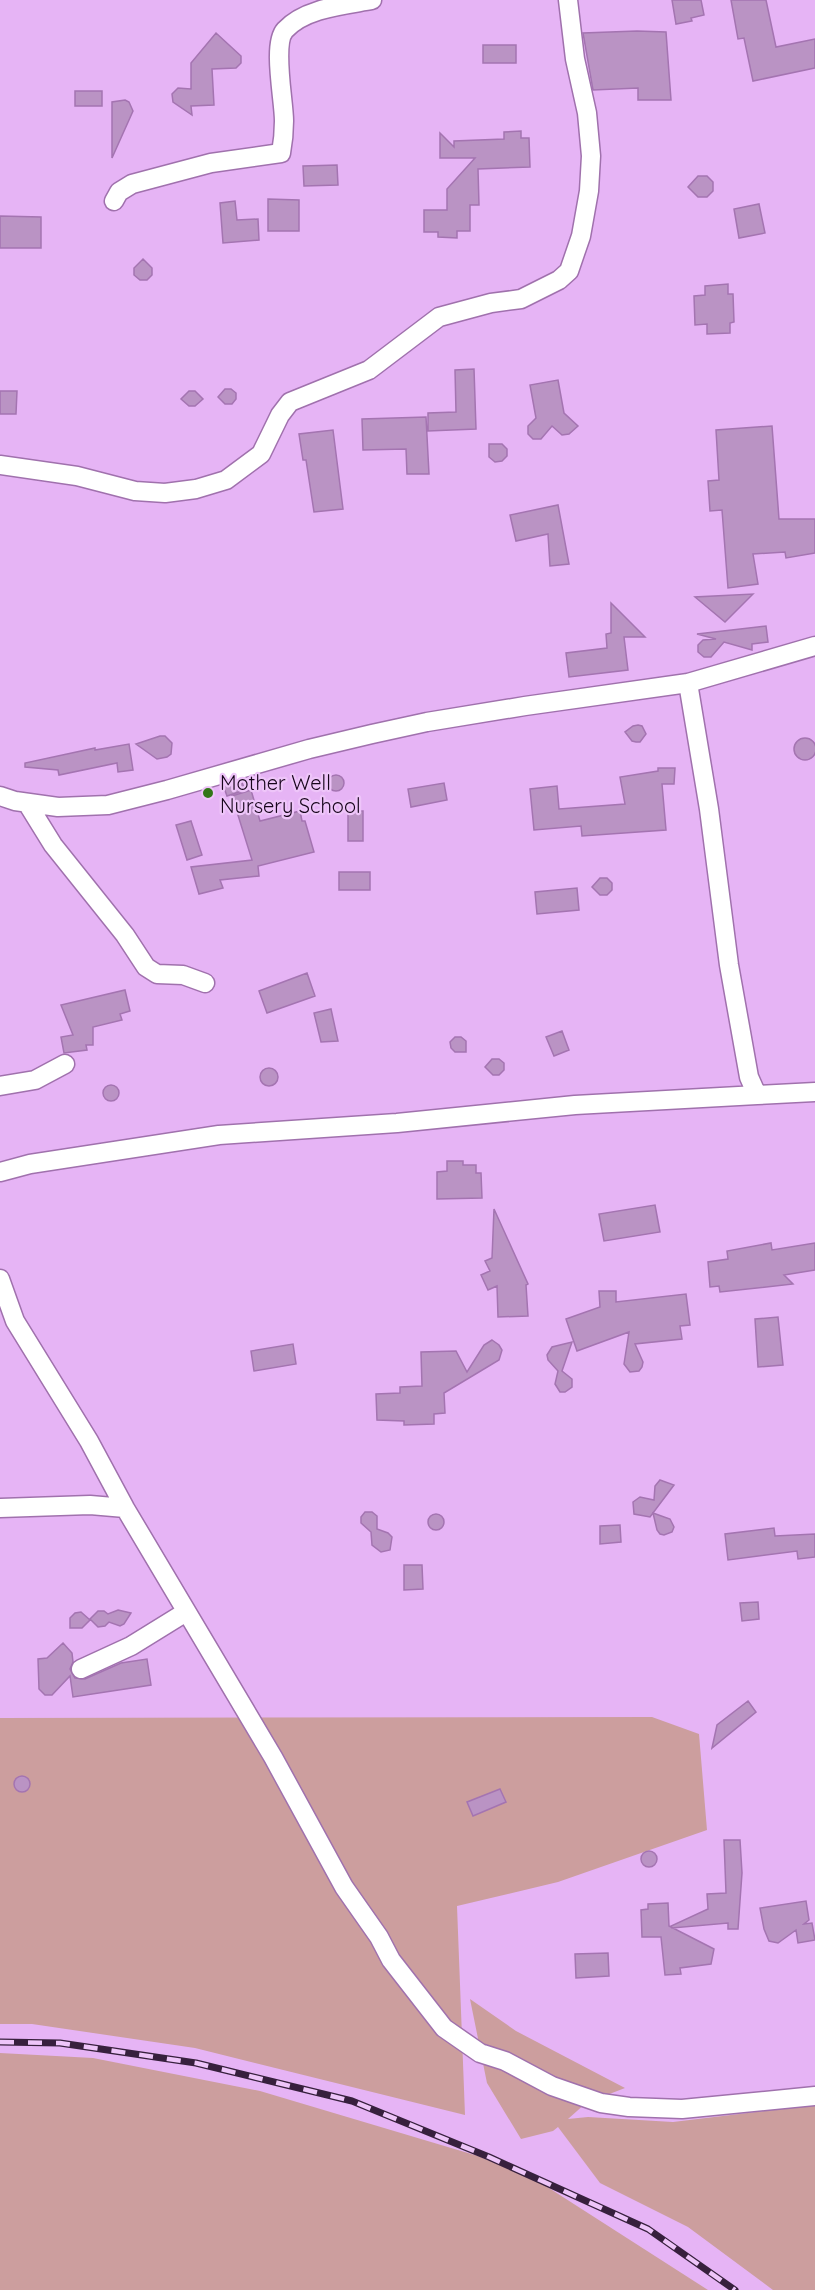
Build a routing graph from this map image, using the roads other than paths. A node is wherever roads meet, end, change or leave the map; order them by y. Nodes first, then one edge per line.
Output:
1 (372, 0) edge
2 (568, 0) edge
3 (114, 201) dead end
4 (0, 465) edge
5 (815, 646) edge
6 (688, 683) junction
7 (0, 796) edge
8 (27, 803) junction
9 (205, 984) dead end
10 (65, 1064) dead end
11 (0, 1086) edge
12 (815, 1092) edge
13 (757, 1095) junction
14 (0, 1172) edge
15 (0, 1279) edge
16 (0, 1508) edge
17 (125, 1508) junction
18 (186, 1612) junction
19 (81, 1669) dead end
20 (815, 2096) edge

1 - 3 street
2 - 4 street
5 - 6 street
6 - 8 street
6 - 13 street
7 - 8 street
8 - 9 street
10 - 11 street
12 - 13 street
13 - 14 street
15 - 17 street
16 - 17 street
17 - 18 street
18 - 19 street
18 - 20 street

